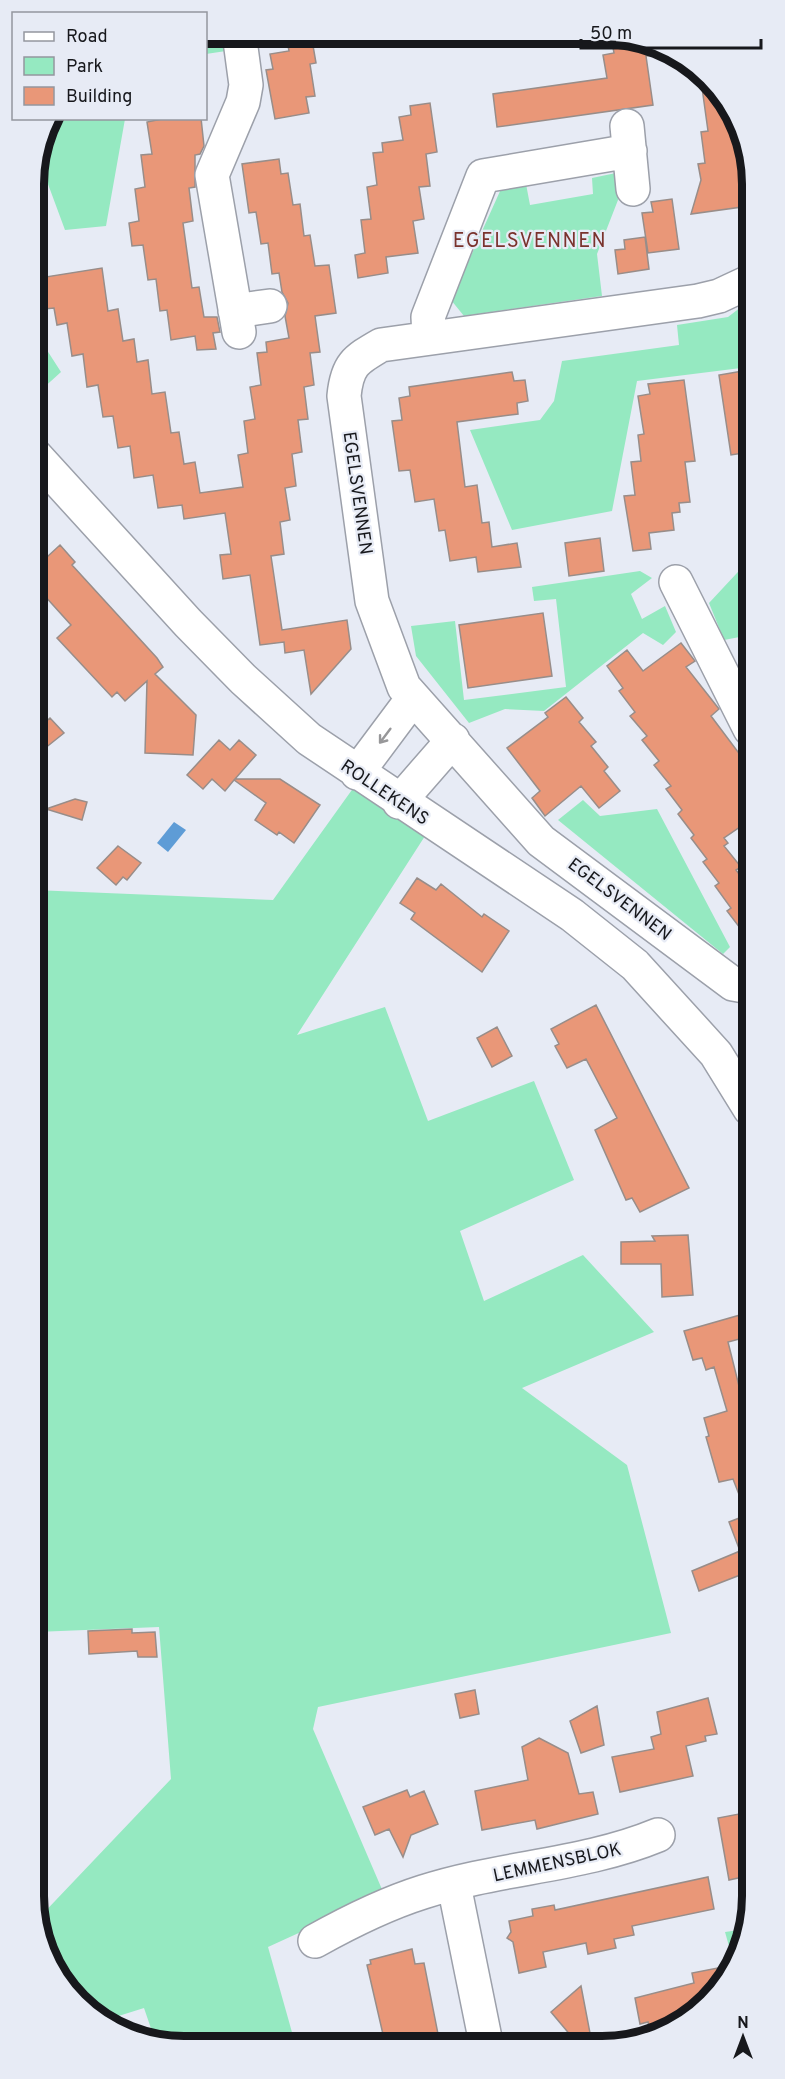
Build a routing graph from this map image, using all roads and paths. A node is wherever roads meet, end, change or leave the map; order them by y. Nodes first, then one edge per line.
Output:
1 (240, 44) edge
2 (633, 189) dead end
3 (742, 285) edge
4 (270, 306) dead end
5 (429, 338) junction
6 (44, 465) edge
7 (678, 580) dead end
8 (740, 681) edge
9 (413, 698) junction
10 (453, 740) junction
11 (357, 773) junction
12 (399, 802) junction
13 (742, 986) edge
14 (741, 1095) edge
15 (658, 1835) dead end
16 (454, 1885) junction
17 (315, 1941) dead end
18 (485, 2036) edge

1 - 4 street
2 - 5 street
3 - 5 street, EGELSVENNEN
5 - 9 street, EGELSVENNEN
6 - 11 street, ROLLEKENS
7 - 8 street
9 - 10 street, EGELSVENNEN
9 -> 11 street
10 - 12 street
10 - 13 street, EGELSVENNEN
11 - 12 street, ROLLEKENS
12 - 14 street, ROLLEKENS
15 - 16 street, LEMMENSBLOK
16 - 17 street, LEMMENSBLOK
16 - 18 street

